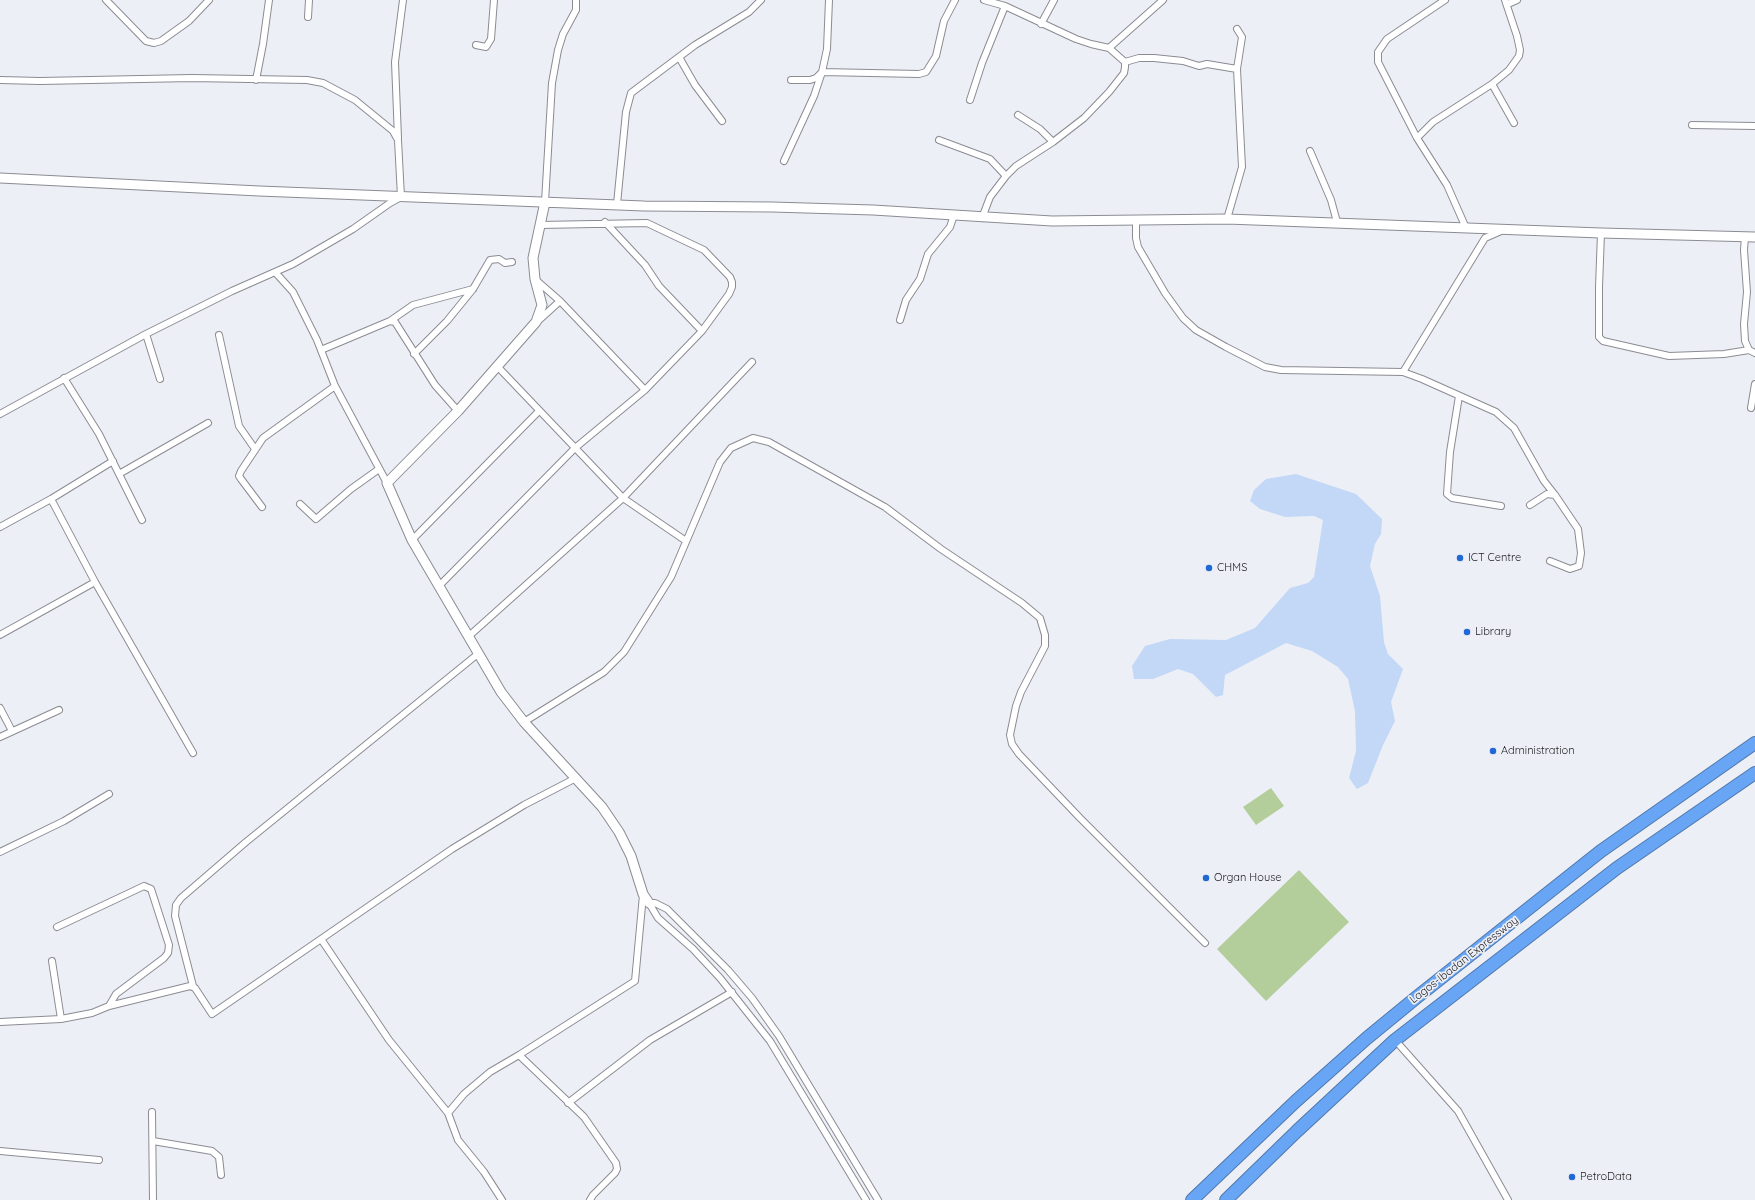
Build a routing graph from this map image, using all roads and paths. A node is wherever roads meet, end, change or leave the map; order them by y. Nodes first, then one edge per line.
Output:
1 (106, 0) edge
2 (209, 0) edge
3 (269, 0) edge
4 (309, 0) edge
5 (403, 0) edge
6 (494, 0) edge
7 (576, 0) edge
8 (761, 0) edge
9 (829, 0) edge
10 (955, 0) edge
11 (984, 0) edge
12 (1054, 0) edge
13 (1163, 0) edge
14 (1445, 0) edge
15 (1517, 0) edge
16 (1506, 2) edge
17 (1434, 3) edge
18 (1005, 6) junction
19 (308, 17) dead end
20 (1041, 24) junction
21 (1237, 29) dead end
22 (476, 45) dead end
23 (1109, 48) junction
24 (679, 57) junction
25 (1125, 62) junction
26 (1237, 69) junction
27 (822, 72) junction
28 (0, 80) edge
29 (256, 80) junction
30 (791, 80) dead end
31 (1492, 84) junction
32 (970, 100) dead end
33 (1018, 115) dead end
34 (722, 121) dead end
35 (1514, 124) dead end
36 (1692, 125) dead end
37 (1755, 126) edge
38 (1417, 138) junction
39 (398, 140) junction
40 (939, 140) dead end
41 (1053, 142) junction
42 (1310, 151) dead end
43 (784, 161) dead end
44 (1006, 176) junction
45 (0, 178) edge
46 (401, 197) junction
47 (544, 202) junction
48 (617, 204) junction
49 (954, 215) junction
50 (982, 218) junction
51 (1227, 219) junction
52 (1136, 220) junction
53 (605, 222) junction
54 (1337, 222) junction
55 (540, 225) junction
56 (1466, 228) junction
57 (1507, 230) junction
58 (1601, 234) junction
59 (1745, 236) junction
60 (1755, 237) edge
61 (512, 262) dead end
62 (275, 272) junction
63 (535, 279) junction
64 (473, 289) junction
65 (560, 302) junction
66 (900, 320) dead end
67 (390, 321) junction
68 (536, 322) junction
69 (702, 330) junction
70 (146, 334) junction
71 (219, 335) dead end
72 (321, 350) junction
73 (1752, 352) edge
74 (414, 354) junction
75 (752, 362) dead end
76 (498, 366) junction
77 (1403, 372) junction
78 (64, 378) junction
79 (160, 379) dead end
80 (1755, 384) edge
81 (335, 386) junction
82 (645, 390) junction
83 (1459, 396) junction
84 (1751, 408) dead end
85 (458, 411) junction
86 (540, 411) junction
87 (0, 414) edge
88 (208, 423) dead end
89 (575, 448) junction
90 (255, 449) junction
91 (113, 461) junction
92 (379, 469) junction
93 (120, 474) junction
94 (387, 483) junction
95 (1556, 495) junction
96 (623, 498) junction
97 (51, 499) junction
98 (300, 504) dead end
99 (1530, 505) dead end
100 (262, 506) dead end
101 (1501, 506) dead end
102 (142, 520) dead end
103 (0, 527) edge
104 (412, 540) junction
105 (686, 541) junction
106 (1550, 562) dead end
107 (95, 582) junction
108 (440, 585) junction
109 (0, 634) edge
110 (469, 636) junction
111 (479, 653) junction
112 (0, 708) edge
113 (59, 710) dead end
114 (524, 722) junction
115 (12, 731) junction
116 (0, 738) edge
117 (1755, 743) edge
118 (193, 753) dead end
119 (1755, 773) edge
120 (576, 778) junction
121 (109, 794) dead end
122 (0, 852) edge
123 (643, 894) junction
124 (650, 903) junction
125 (57, 927) dead end
126 (321, 939) junction
127 (1205, 943) dead end
128 (52, 961) dead end
129 (193, 986) junction
130 (732, 992) junction
131 (109, 1006) junction
132 (61, 1019) junction
133 (0, 1022) edge
134 (1395, 1040) junction
135 (520, 1055) junction
136 (568, 1102) junction
137 (152, 1112) dead end
138 (448, 1113) junction
139 (153, 1141) junction
140 (0, 1151) edge
141 (99, 1160) dead end
142 (221, 1175) dead end
143 (590, 1199) edge
144 (153, 1200) edge
145 (502, 1200) edge
146 (866, 1200) edge
147 (878, 1200) edge
148 (1192, 1200) edge
149 (1226, 1200) edge
150 (1508, 1200) edge

1 - 2 street
3 - 29 street
4 - 19 street
5 - 39 street
6 - 22 street
7 - 47 street
8 - 24 street
9 - 27 street
10 - 27 street
11 - 18 street
12 - 20 street
13 - 23 street
14 - 17 street
15 - 16 street
16 - 31 street
17 - 38 street
18 - 20 street
18 - 32 street
20 - 23 street
21 - 26 street
23 - 25 street
24 - 34 street
24 - 48 street
25 - 26 street
25 - 41 street
26 - 51 street
27 - 30 street
27 - 43 street
28 - 29 street
29 - 39 street
31 - 35 street
31 - 38 street
33 - 41 street
36 - 37 street
38 - 56 street
39 - 46 street
40 - 44 street
41 - 44 street
42 - 54 street
44 - 50 street
45 - 46 street
46 - 47 street
46 - 62 street
47 - 48 street
47 - 55 street
48 - 49 street
49 - 50 street
49 - 66 street
50 - 52 street
51 - 52 street
51 - 54 street
52 - 77 street
53 - 55 street
53 - 69 street
53 - 69 street
54 - 56 street
55 - 63 street
56 - 57 street
57 - 58 street
57 - 77 street
58 - 59 street
58 - 73 street
59 - 60 street
59 - 73 street
61 - 64 street
62 - 70 street
62 - 72 street
63 - 65 street
63 - 68 street
64 - 67 street
64 - 74 street
65 - 68 street
65 - 82 street
67 - 72 street
67 - 74 street
68 - 76 street
69 - 82 street
70 - 78 street
70 - 79 street
71 - 90 street
72 - 81 street
74 - 85 street
75 - 96 street
76 - 85 street
76 - 86 street
77 - 83 street
78 - 87 street
78 - 91 street
80 - 84 street
81 - 90 street
81 - 92 street
82 - 89 street
83 - 95 street
83 - 101 street
85 - 94 street
86 - 89 street
86 - 104 street
88 - 93 street
89 - 96 street
89 - 108 street
90 - 100 street
91 - 93 street
91 - 97 street
92 - 94 street
92 - 98 street
93 - 102 street
94 - 104 street
95 - 99 street
95 - 106 street
96 - 105 street
96 - 110 street
97 - 103 street
97 - 107 street
104 - 108 street
105 - 114 street
105 - 127 street
107 - 109 street
107 - 118 street
108 - 110 street
110 - 111 street
111 - 114 street
111 - 129 street
112 - 115 street
113 - 115 street
114 - 120 street
115 - 116 street
117 - 148 highway, Lagos-Ibadan Expressway
119 - 134 highway, Lagos-Ibadan Expressway
120 - 123 street
120 - 126 street
121 - 122 street
123 - 124 street
123 - 135 street
124 - 130 street
124 - 147 street
125 - 131 street
126 - 129 street
126 - 138 street
128 - 132 street
129 - 131 street
130 - 136 street
130 - 146 street
131 - 132 street
132 - 133 street
134 - 149 highway, Lagos-Ibadan Expressway
134 - 150 street
135 - 136 street
135 - 138 street
136 - 143 street
137 - 139 street
138 - 145 street
139 - 142 street
139 - 144 street
140 - 141 street

